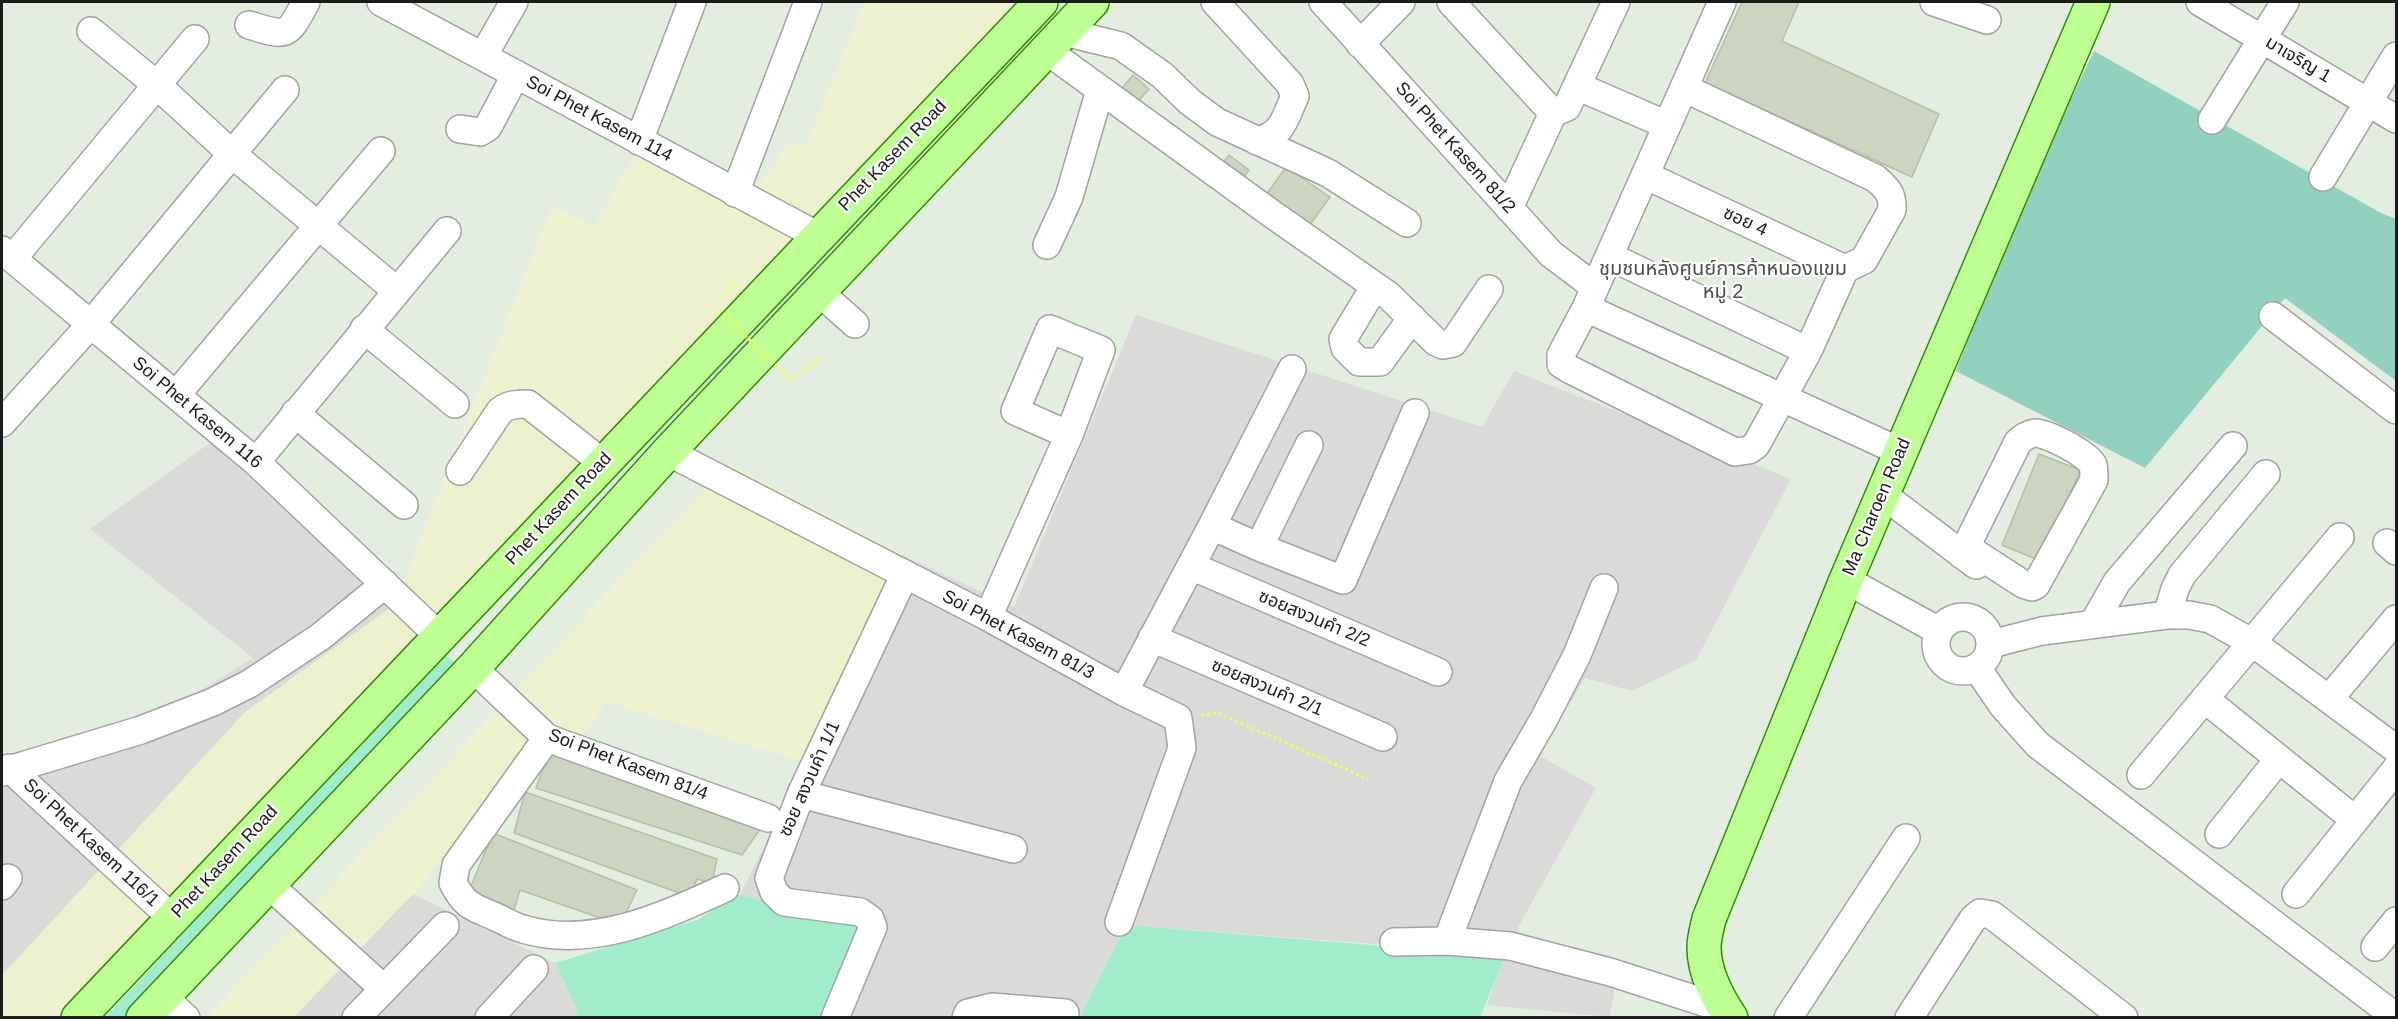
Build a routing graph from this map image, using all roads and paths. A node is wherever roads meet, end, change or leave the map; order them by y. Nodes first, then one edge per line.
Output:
1 (306, 2) edge
2 (514, 2) edge
3 (692, 2) edge
4 (808, 2) edge
5 (1041, 2) edge
6 (1092, 2) edge
7 (1215, 2) edge
8 (1323, 2) edge
9 (1401, 2) edge
10 (1451, 2) edge
11 (1616, 2) edge
12 (1722, 2) edge
13 (1934, 2) edge
14 (2093, 2) edge
15 (2200, 2) edge
16 (2285, 2) edge
17 (390, 3) edge
18 (1987, 20) dead end
19 (249, 25) dead end
20 (91, 31) dead end
21 (195, 39) dead end
22 (2262, 39) junction
23 (1055, 41) junction
24 (1360, 44) junction
25 (483, 56) junction
26 (2397, 56) edge
27 (516, 74) junction
28 (157, 85) junction
29 (1577, 86) junction
30 (1684, 88) junction
31 (285, 90) dead end
32 (1100, 90) junction
33 (2367, 102) junction
34 (1553, 113) junction
35 (2397, 119) edge
36 (2212, 120) dead end
37 (1667, 125) junction
38 (459, 129) dead end
39 (639, 141) junction
40 (1257, 141) junction
41 (381, 151) dead end
42 (232, 154) junction
43 (1645, 176) junction
44 (2323, 177) dead end
45 (735, 193) junction
46 (1509, 207) junction
47 (1407, 224) dead end
48 (318, 227) junction
49 (447, 231) dead end
50 (818, 236) junction
51 (1047, 245) dead end
52 (5, 252) edge
53 (1609, 256) junction
54 (1845, 270) junction
55 (1375, 286) junction
56 (1489, 289) dead end
57 (397, 291) junction
58 (819, 292) junction
59 (1590, 298) junction
60 (719, 309) dead end
61 (2273, 316) dead end
62 (1412, 318) junction
63 (91, 324) junction
64 (855, 324) dead end
65 (364, 329) junction
66 (1808, 351) junction
67 (821, 359) dead end
68 (1292, 369) dead end
69 (176, 395) junction
70 (1783, 398) junction
71 (455, 405) dead end
72 (2397, 410) edge
73 (296, 413) junction
74 (1415, 413) dead end
75 (2, 423) edge
76 (1069, 435) dead end
77 (1309, 445) dead end
78 (2233, 447) dead end
79 (668, 452) junction
80 (1901, 452) junction
81 (256, 462) junction
82 (603, 463) junction
83 (460, 471) dead end
84 (2266, 474) dead end
85 (1882, 494) junction
86 (404, 505) dead end
87 (1212, 526) junction
88 (2340, 537) dead end
89 (1259, 547) junction
90 (1964, 551) junction
91 (1191, 566) junction
92 (905, 574) junction
93 (1846, 580) junction
94 (385, 584) junction
95 (1604, 588) dead end
96 (2020, 597) dead end
97 (2167, 615) junction
98 (988, 617) junction
99 (2397, 619) edge
100 (2093, 624) junction
101 (1939, 631) junction
102 (439, 636) junction
103 (1152, 638) junction
104 (2253, 643) junction
105 (1991, 644) junction
106 (1977, 668) junction
107 (473, 669) junction
108 (1438, 672) dead end
109 (1124, 692) junction
110 (2329, 699) junction
111 (2206, 700) junction
112 (1178, 718) junction
113 (1383, 737) dead end
114 (547, 738) junction
115 (2397, 748) edge
116 (2278, 760) junction
117 (2397, 769) edge
118 (5, 770) edge
119 (2141, 775) dead end
120 (1368, 779) dead end
121 (801, 794) junction
122 (768, 818) dead end
123 (2355, 820) junction
124 (2219, 834) dead end
125 (1906, 838) dead end
126 (1013, 849) dead end
127 (269, 885) junction
128 (725, 888) dead end
129 (2296, 894) dead end
130 (172, 918) junction
131 (2397, 921) edge
132 (1119, 922) dead end
133 (445, 926) dead end
134 (1447, 941) junction
135 (1394, 942) dead end
136 (2374, 947) dead end
137 (534, 969) dead end
138 (384, 989) junction
139 (164, 1010) edge
140 (1065, 1013) dead end
141 (1728, 1013) edge
142 (1922, 1013) edge
143 (78, 1017) edge
144 (356, 1017) edge
145 (489, 1017) edge
146 (835, 1017) edge
147 (966, 1017) edge
148 (1788, 1017) edge
149 (2124, 1017) edge
150 (2397, 1017) edge

1 - 19 street
2 - 25 street
3 - 39 street
4 - 45 street
5 - 50 main road, Phet Kasem Road
6 - 23 main road
7 - 40 street
8 - 24 street, Soi Phet Kasem 81/2
9 - 24 street
10 - 34 street
11 - 29 street
12 - 30 street
13 - 18 street
14 - 80 main road, Ma Charoen Road
15 - 22 street, มาเจริญ 1
16 - 22 street
17 - 25 street, Soi Phet Kasem 114
20 - 28 street
21 - 28 street
22 - 33 street, มาเจริญ 1
22 - 36 street
23 - 32 street
23 - 40 street
23 - 58 main road
24 - 46 street, Soi Phet Kasem 81/2
25 - 27 street, Soi Phet Kasem 114
26 - 33 street
27 - 38 street
27 - 39 street, Soi Phet Kasem 114
28 - 42 street
28 - 52 street
29 - 34 street
29 - 37 street
30 - 37 street
30 - 54 street
31 - 42 street
32 - 51 street
32 - 55 street
33 - 35 street, มาเจริญ 1
33 - 44 street
34 - 46 street
37 - 43 street
39 - 45 street, Soi Phet Kasem 114
40 - 47 street
41 - 48 street
42 - 48 street
42 - 63 street
43 - 53 street
43 - 54 street, ซอย 4
45 - 50 street, Soi Phet Kasem 114
46 - 59 street, Soi Phet Kasem 81/2
48 - 57 street
48 - 69 street
49 - 57 street
50 - 82 main road, Phet Kasem Road
52 - 63 street, Soi Phet Kasem 116
53 - 59 street
53 - 66 street
54 - 66 street
55 - 62 street
55 - 62 street
56 - 62 street
57 - 65 street
58 - 64 street
58 - 79 main road
59 - 70 street, Soi Phet Kasem 81/2
59 - 70 street
60 - 67 path, bridge
61 - 72 street
63 - 69 street, Soi Phet Kasem 116
63 - 75 street
65 - 71 street
65 - 73 street
66 - 70 street
68 - 87 street
69 - 81 street, Soi Phet Kasem 116
70 - 80 street, Soi Phet Kasem 81/2
73 - 81 street
73 - 86 street
74 - 89 street
76 - 98 street
77 - 89 street
78 - 100 street
79 - 92 street, Soi Phet Kasem 81/3
79 - 107 main road
80 - 85 main road, Ma Charoen Road
81 - 94 street, Soi Phet Kasem 116
82 - 83 street
82 - 102 main road, Phet Kasem Road
84 - 97 street
85 - 90 street
85 - 93 main road, Ma Charoen Road
87 - 89 street
87 - 91 street
88 - 104 street
90 - 90 street
90 - 96 street
91 - 103 street
91 - 108 street, ซอยสงวนคำ 2/2
92 - 98 street, Soi Phet Kasem 81/3
92 - 121 street, ซอย สงวนคำ 1/1
93 - 101 street
93 - 141 main road, Ma Charoen Road
94 - 102 street, Soi Phet Kasem 116
94 - 118 street
95 - 134 street
97 - 100 street
97 - 104 street
98 - 109 street, Soi Phet Kasem 81/3
99 - 110 street
100 - 105 street
101 - 105 street
101 - 106 street
102 - 107 main road
102 - 130 main road, Phet Kasem Road
103 - 109 street
103 - 113 street, ซอยสงวนคำ 2/1
104 - 110 street
104 - 111 street
105 - 106 street
106 - 150 street
107 - 114 street, Soi Phet Kasem 81/4
107 - 127 main road
109 - 112 street, Soi Phet Kasem 81/3
110 - 115 street
111 - 116 street
111 - 119 street
112 - 120 path
112 - 132 street
114 - 122 street, Soi Phet Kasem 81/4
114 - 128 street
116 - 123 street
116 - 124 street
117 - 123 street
118 - 130 street, Soi Phet Kasem 116/1
121 - 126 street
121 - 146 street, ซอย สงวนคำ 1/1
123 - 129 street
125 - 148 street
127 - 138 street
127 - 139 main road
130 - 143 main road, Phet Kasem Road
131 - 136 street
133 - 138 street
134 - 135 street
134 - 141 street
137 - 145 street
138 - 144 street
140 - 147 street
142 - 149 street

